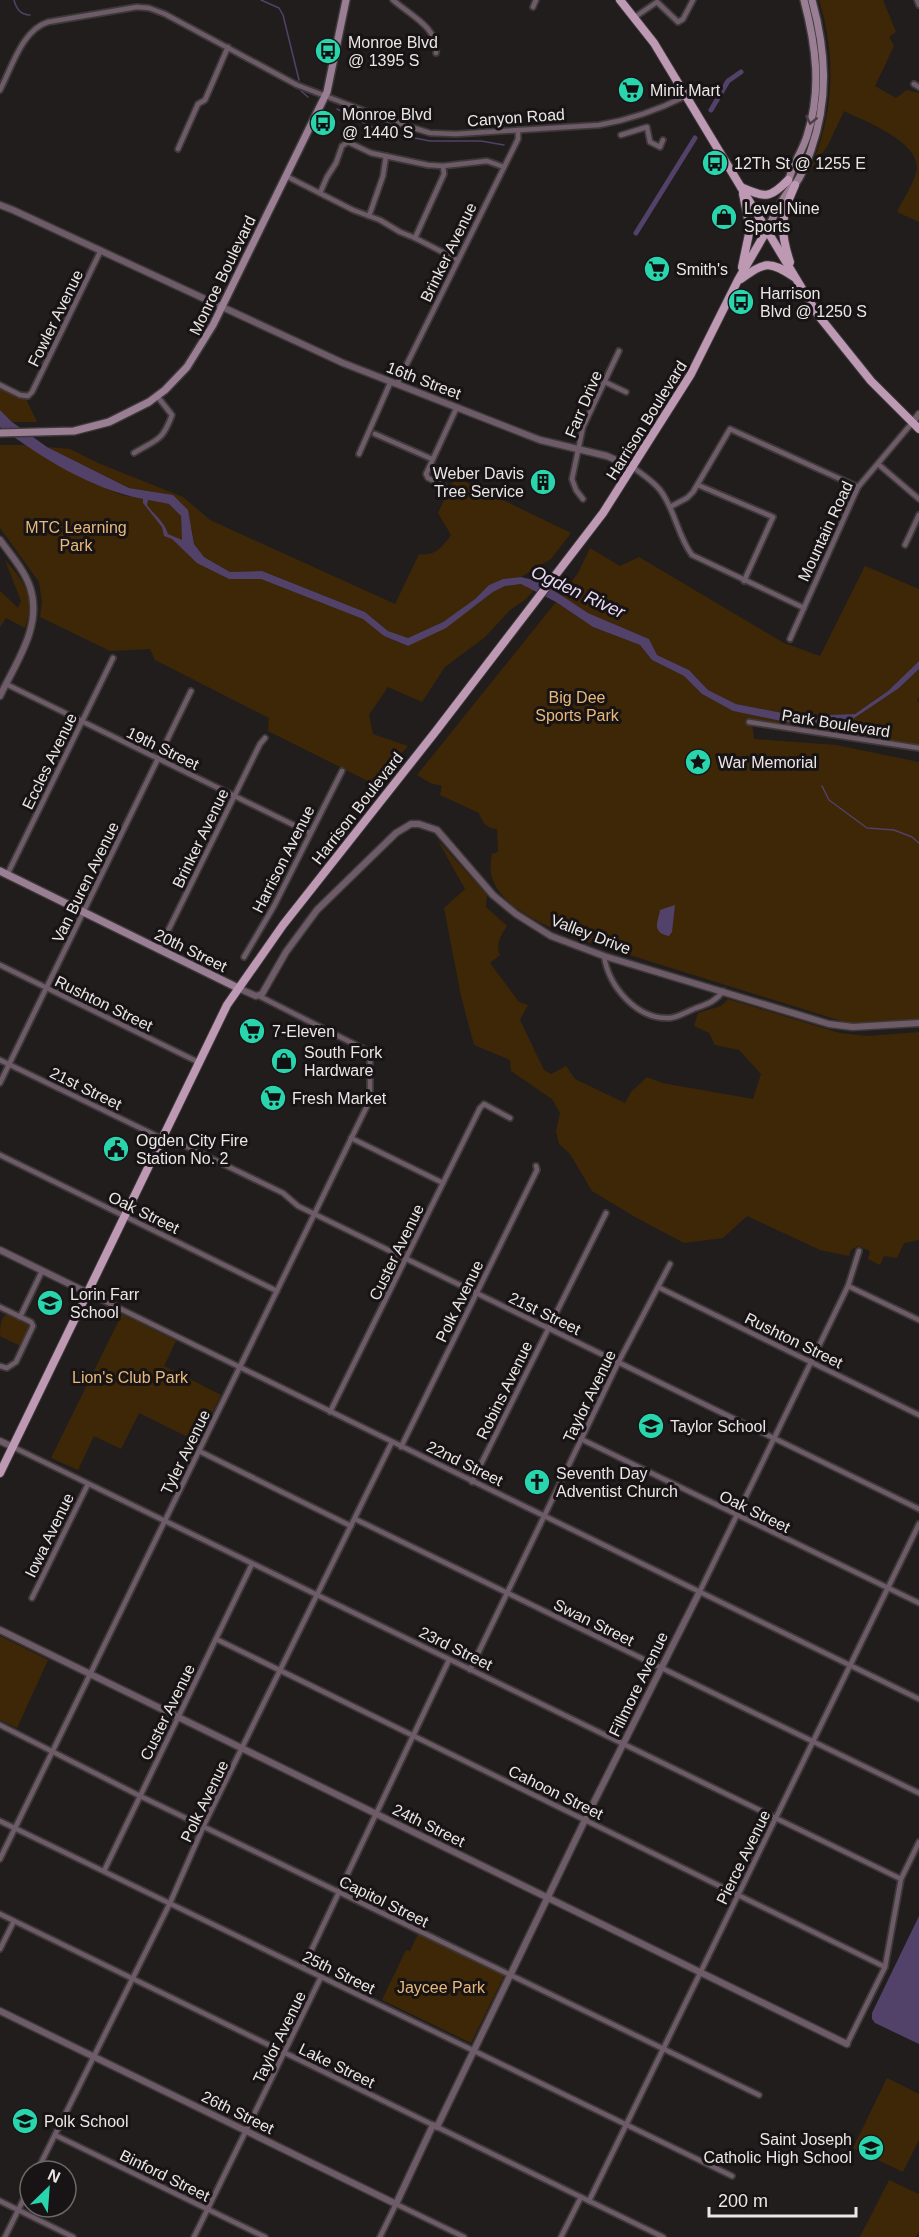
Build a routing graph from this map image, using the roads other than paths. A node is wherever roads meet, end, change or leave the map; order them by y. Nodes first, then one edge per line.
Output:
1 (346, 0) edge
2 (393, 0) edge
3 (536, 0) edge
4 (620, 0) edge
5 (693, 0) edge
6 (804, 0) edge
7 (812, 0) edge
8 (917, 0) edge
9 (919, 5) edge
10 (533, 7) dead end
11 (635, 17) junction
12 (228, 48) junction
13 (436, 53) dead end
14 (0, 89) edge
15 (325, 96) junction
16 (686, 96) junction
17 (518, 130) junction
18 (621, 135) dead end
19 (663, 140) dead end
20 (178, 149) dead end
21 (386, 156) junction
22 (443, 166) junction
23 (504, 167) junction
24 (286, 176) junction
25 (791, 183) junction
26 (741, 187) junction
27 (320, 193) junction
28 (0, 205) edge
29 (369, 216) junction
30 (767, 230) junction
31 (415, 238) junction
32 (101, 250) junction
33 (458, 261) junction
34 (795, 277) junction
35 (738, 280) junction
36 (222, 307) junction
37 (619, 351) dead end
38 (605, 382) junction
39 (394, 383) junction
40 (0, 385) edge
41 (626, 392) dead end
42 (157, 396) junction
43 (457, 407) junction
44 (919, 414) edge
45 (912, 423) junction
46 (919, 429) edge
47 (0, 433) edge
48 (375, 434) dead end
49 (578, 450) junction
50 (134, 453) dead end
51 (359, 454) dead end
52 (432, 459) junction
53 (878, 464) junction
54 (633, 468) junction
55 (698, 484) junction
56 (443, 485) dead end
57 (858, 487) junction
58 (919, 499) edge
59 (583, 500) dead end
60 (670, 507) junction
61 (919, 515) edge
62 (0, 540) edge
63 (905, 545) dead end
64 (744, 581) junction
65 (804, 608) junction
66 (790, 639) dead end
67 (113, 658) dead end
68 (6, 684) junction
69 (190, 690) dead end
70 (0, 696) edge
71 (81, 721) junction
72 (749, 722) dead end
73 (265, 738) dead end
74 (919, 748) edge
75 (158, 759) junction
76 (342, 771) dead end
77 (234, 796) junction
78 (310, 833) junction
79 (7, 869) edge
80 (84, 912) junction
81 (159, 949) junction
82 (604, 956) junction
83 (244, 957) dead end
84 (0, 965) edge
85 (47, 988) junction
86 (238, 988) junction
87 (723, 991) junction
88 (259, 996) junction
89 (919, 1023) edge
90 (370, 1052) joint
91 (0, 1060) edge
92 (198, 1062) junction
93 (9, 1064) junction
94 (0, 1083) edge
95 (510, 1118) dead end
96 (162, 1137) junction
97 (351, 1138) junction
98 (0, 1155) edge
99 (536, 1166) dead end
100 (443, 1183) junction
101 (606, 1213) dead end
102 (314, 1214) junction
103 (124, 1216) junction
104 (0, 1250) edge
105 (859, 1251) dead end
106 (406, 1259) junction
107 (669, 1264) dead end
108 (42, 1271) junction
109 (848, 1286) junction
110 (658, 1287) junction
111 (277, 1291) junction
112 (88, 1293) junction
113 (477, 1293) junction
114 (2, 1308) edge
115 (0, 1316) edge
116 (20, 1317) junction
117 (919, 1320) edge
118 (547, 1328) junction
119 (812, 1362) junction
120 (618, 1363) junction
121 (0, 1366) edge
122 (239, 1368) junction
123 (330, 1412) junction
124 (919, 1415) edge
125 (581, 1439) junction
126 (775, 1439) junction
127 (0, 1441) edge
128 (392, 1442) junction
129 (13, 1447) junction
130 (401, 1447) junction
131 (199, 1451) junction
132 (0, 1473) edge
133 (472, 1482) junction
134 (88, 1484) junction
135 (919, 1509) edge
136 (737, 1515) junction
137 (544, 1517) junction
138 (355, 1519) junction
139 (165, 1521) junction
140 (919, 1524) edge
141 (351, 1526) junction
142 (252, 1564) junction
143 (888, 1588) junction
144 (507, 1593) junction
145 (699, 1593) junction
146 (317, 1596) junction
147 (32, 1598) dead end
148 (919, 1604) edge
149 (0, 1630) edge
150 (216, 1640) junction
151 (448, 1660) junction
152 (849, 1666) junction
153 (661, 1668) junction
154 (470, 1670) junction
155 (280, 1671) junction
156 (90, 1674) junction
157 (919, 1699) edge
158 (178, 1717) junction
159 (0, 1725) edge
160 (413, 1736) junction
161 (812, 1742) junction
162 (623, 1745) junction
163 (243, 1748) junction
164 (52, 1751) junction
165 (919, 1793) edge
166 (140, 1796) junction
167 (376, 1814) junction
168 (775, 1819) junction
169 (585, 1820) junction
170 (0, 1821) edge
171 (204, 1825) junction
172 (15, 1828) junction
173 (919, 1842) edge
174 (0, 1859) edge
175 (104, 1871) junction
176 (901, 1880) junction
177 (338, 1892) junction
178 (738, 1895) junction
179 (547, 1897) junction
180 (170, 1903) junction
181 (0, 1914) edge
182 (14, 1921) junction
183 (0, 1948) edge
184 (885, 1966) junction
185 (303, 1968) junction
186 (700, 1972) junction
187 (510, 1976) junction
188 (321, 1977) junction
189 (132, 1978) junction
190 (0, 2011) edge
191 (847, 2044) joint
192 (663, 2048) junction
193 (474, 2051) junction
194 (284, 2053) junction
195 (94, 2057) junction
196 (759, 2095) dead end
197 (626, 2125) junction
198 (435, 2126) junction
199 (246, 2131) junction
200 (56, 2135) junction
201 (44, 2159) edge
202 (732, 2176) dead end
203 (581, 2197) junction
204 (0, 2201) edge
205 (589, 2201) junction
206 (396, 2204) junction
207 (208, 2209) junction
208 (18, 2210) joint
209 (36, 2219) edge
210 (5, 2237) edge
211 (73, 2237) edge
212 (194, 2237) edge
213 (265, 2237) edge
214 (380, 2237) edge
215 (464, 2237) edge
216 (561, 2237) edge
217 (663, 2237) edge

1 - 15 main road, Monroe Boulevard
2 - 13 street
3 - 10 street
4 - 11 main road
5 - 11 street
6 -> 25 main road, Harrison Boulevard
7 - 25 main road, Harrison Boulevard
8 - 9 street
11 - 16 main road
12 - 14 street, Canyon Road
12 - 15 street, Canyon Road
12 - 20 street
15 - 17 street, Canyon Road
15 - 24 main road, Monroe Boulevard
16 - 17 street, Canyon Road
16 - 26 main road
17 - 23 street, Brinker Avenue
18 - 19 street
21 - 22 street
21 - 27 street
21 - 29 street
22 - 23 street
22 - 31 street
23 - 33 street, Brinker Avenue
24 - 27 street
24 - 36 main road, Monroe Boulevard
25 - 26 main road
25 - 30 main road, Harrison Boulevard
25 - 34 main road
26 - 30 main road
26 - 35 main road
27 - 29 street
28 - 32 street, 16th Street
29 - 31 street
30 - 34 main road
30 - 35 main road, Harrison Boulevard
31 - 33 street
32 - 36 street, 16th Street
32 - 40 street, Fowler Avenue
33 - 39 street, Brinker Avenue
34 - 35 main road
34 - 45 main road
35 - 54 main road, Harrison Boulevard
36 - 39 street, 16th Street
36 - 42 main road, Monroe Boulevard
37 - 38 street, Farr Drive
38 - 41 street
38 - 49 street, Farr Drive
39 - 43 street, 16th Street
39 - 51 street, Brinker Avenue
42 - 47 main road, Monroe Boulevard
42 - 50 street
43 - 49 street, 16th Street
43 - 52 street
44 - 45 street, Mountain Road
45 - 46 main road
45 - 53 street, Mountain Road
48 - 52 street
49 - 54 street, 16th Street
49 - 59 street, Farr Drive
52 - 56 street
53 - 57 street, Mountain Road
53 - 58 street
54 - 60 street, 16th Street
54 - 86 main road, Harrison Boulevard
55 - 57 street
55 - 60 street
55 - 64 street
57 - 65 street, Mountain Road
60 - 64 street, 16th Street
61 - 63 street
62 - 68 street
64 - 65 street, 16th Street
65 - 66 street, Mountain Road
67 - 71 street, Eccles Avenue
68 - 70 street
68 - 71 street, 19th Street
69 - 75 street, Van Buren Avenue
71 - 75 street, 19th Street
71 - 79 street, Eccles Avenue
72 - 74 street, Park Boulevard
73 - 77 street, Brinker Avenue
75 - 77 street, 19th Street
75 - 80 street, Van Buren Avenue
76 - 78 street, Harrison Avenue
77 - 78 street, 19th Street
77 - 81 street, Brinker Avenue
78 - 83 street, Harrison Avenue
79 - 80 main road, 20th Street
80 - 81 main road, 20th Street
80 - 85 street, Van Buren Avenue
81 - 86 main road, 20th Street
82 - 87 street, Valley Drive
82 - 87 street
82 - 88 street, Valley Drive
84 - 85 street, Rushton Street
85 - 92 street, Rushton Street
85 - 93 street, Van Buren Avenue
86 - 88 street, 20th Street
86 - 92 main road, Harrison Boulevard
87 - 89 street, Valley Drive
88 - 90 street, 20th Street
90 - 97 street, Tyler Avenue
91 - 93 street, 21st Street
92 - 96 main road, Harrison Boulevard
93 - 94 street, Van Buren Avenue
93 - 96 street, 21st Street
95 - 100 street, Custer Avenue
96 - 102 street, 21st Street
96 - 103 main road, Harrison Boulevard
97 - 100 street
97 - 102 street, Tyler Avenue
98 - 103 street, Oak Street
99 - 113 street, Polk Avenue
100 - 106 street, Custer Avenue
101 - 118 street, Robins Avenue
102 - 106 street, 21st Street
102 - 111 street, Tyler Avenue
103 - 111 street, Oak Street
103 - 112 main road, Harrison Boulevard
104 - 108 street, 22nd Street
105 - 109 street, Fillmore Avenue
106 - 113 street, 21st Street
106 - 123 street, Custer Avenue
107 - 110 street, Taylor Avenue
108 - 112 street, 22nd Street
108 - 116 street
109 - 117 street
109 - 119 street, Fillmore Avenue
110 - 119 street, Rushton Street
110 - 120 street, Taylor Avenue
111 - 122 street, Tyler Avenue
112 - 122 street, 22nd Street
112 - 129 main road, Harrison Boulevard
113 - 118 street, 21st Street
113 - 130 street, Polk Avenue
114 - 115 street
114 - 116 street
116 - 121 street
118 - 120 street, 21st Street
118 - 133 street, Robins Avenue
119 - 124 street, Rushton Street
119 - 126 street, Fillmore Avenue
120 - 125 street, Taylor Avenue
120 - 126 street, 21st Street
122 - 123 street, 22nd Street
122 - 131 street, Tyler Avenue
123 - 128 street, 22nd Street
125 - 136 street, Oak Street
125 - 137 street, Taylor Avenue
126 - 135 street, 21st Street
126 - 136 street, Fillmore Avenue
127 - 129 street, 23rd Street
128 - 130 street, 22nd Street
128 - 138 street, Polk Avenue
129 - 132 main road, Harrison Boulevard
129 - 134 street, 23rd Street
130 - 133 street, 22nd Street
131 - 139 street, Tyler Avenue
131 - 141 street
133 - 137 street, 22nd Street
134 - 139 street, 23rd Street
134 - 147 street, Iowa Avenue
136 - 143 street, Oak Street
136 - 145 street, Fillmore Avenue
137 - 144 street, Taylor Avenue
137 - 145 street, 22nd Street
138 - 141 street, Polk Avenue
138 - 144 street, Swan Street
139 - 142 street, 23rd Street
139 - 156 street, Tyler Avenue
140 - 143 street, Pierce Avenue
141 - 146 street, Polk Avenue
142 - 146 street, 23rd Street
142 - 150 street, Custer Avenue
143 - 148 street, Oak Street
143 - 152 street, Pierce Avenue
144 - 153 street, Swan Street
144 - 154 street, Taylor Avenue
145 - 152 street, 22nd Street
145 - 153 street, Fillmore Avenue
146 - 151 street, 23rd Street
146 - 155 street, Polk Avenue
149 - 156 street, 24th Street
150 - 155 street, Cahoon Street
150 - 158 street, Custer Avenue
151 - 154 street, 23rd Street
151 - 160 street, Taylor Avenue
152 - 157 street, 22nd Street
152 - 161 street, Pierce Avenue
153 - 161 street, Swan Street
153 - 162 street, Fillmore Avenue
154 - 162 street, 23rd Street
155 - 160 street, Cahoon Street
155 - 163 street, Polk Avenue
156 - 158 street, 24th Street
156 - 164 street, Tyler Avenue
158 - 163 street, 24th Street
158 - 166 street, Custer Avenue
159 - 164 street, Capitol Street
160 - 167 street, Taylor Avenue
160 - 169 street, Cahoon Street
161 - 165 street, Swan Street
161 - 168 street, Pierce Avenue
162 - 168 street, 23rd Street
162 - 169 street, Fillmore Avenue
163 - 167 street, 24th Street
163 - 171 street, Polk Avenue
164 - 166 street, Capitol Street
164 - 172 street, Tyler Avenue
166 - 171 street, Capitol Street
166 - 175 street, Custer Avenue
167 - 177 street, Taylor Avenue
167 - 179 street, 24th Street
168 - 176 street, 23rd Street
168 - 178 street, Pierce Avenue
169 - 178 street, Cahoon Street
169 - 179 street, Fillmore Avenue
170 - 172 street, 25th Street
171 - 177 street, Capitol Street
171 - 180 street, Polk Avenue
172 - 174 street, Tyler Avenue
172 - 175 street, 25th Street
173 - 176 street
175 - 180 street, 25th Street
176 - 184 street
177 - 185 street, Taylor Avenue
177 - 187 street, Capitol Street
178 - 184 street, Cahoon Street
178 - 186 street, Pierce Avenue
179 - 186 street, 24th Street
179 - 187 street, Fillmore Avenue
180 - 185 street, 25th Street
180 - 189 street, Polk Avenue
181 - 182 street, Lake Street
182 - 183 street
182 - 189 street, Lake Street
184 - 191 street
185 - 188 street, 25th Street
186 - 191 street, 24th Street
186 - 192 street, Pierce Avenue
187 - 192 street, Capitol Street
187 - 193 street, Fillmore Avenue
188 - 193 street, 25th Street
188 - 194 street, Taylor Avenue
189 - 194 street, Lake Street
189 - 195 street, Polk Avenue
190 - 195 street, 26th Street
192 - 196 street, Capitol Street
192 - 197 street, Pierce Avenue
193 - 197 street, 25th Street
193 - 198 street, Fillmore Avenue
194 - 198 street, Lake Street
194 - 199 street, Taylor Avenue
195 - 199 street, 26th Street
195 - 200 street, Polk Avenue
197 - 202 street, 25th Street
197 - 205 street, Pierce Avenue
198 - 203 street, Lake Street
198 - 206 street, Fillmore Avenue
199 - 206 street, 26th Street
199 - 207 street, Taylor Avenue
200 - 201 street, Polk Avenue
200 - 207 street, Binford Street
203 - 205 street, Lake Street
203 - 216 street
204 - 208 street
205 - 217 street, Lake Street
206 - 214 street, Fillmore Avenue
206 - 215 street, 26th Street
207 - 212 street, Taylor Avenue
207 - 213 street, Binford Street
208 - 210 street
209 - 211 street

